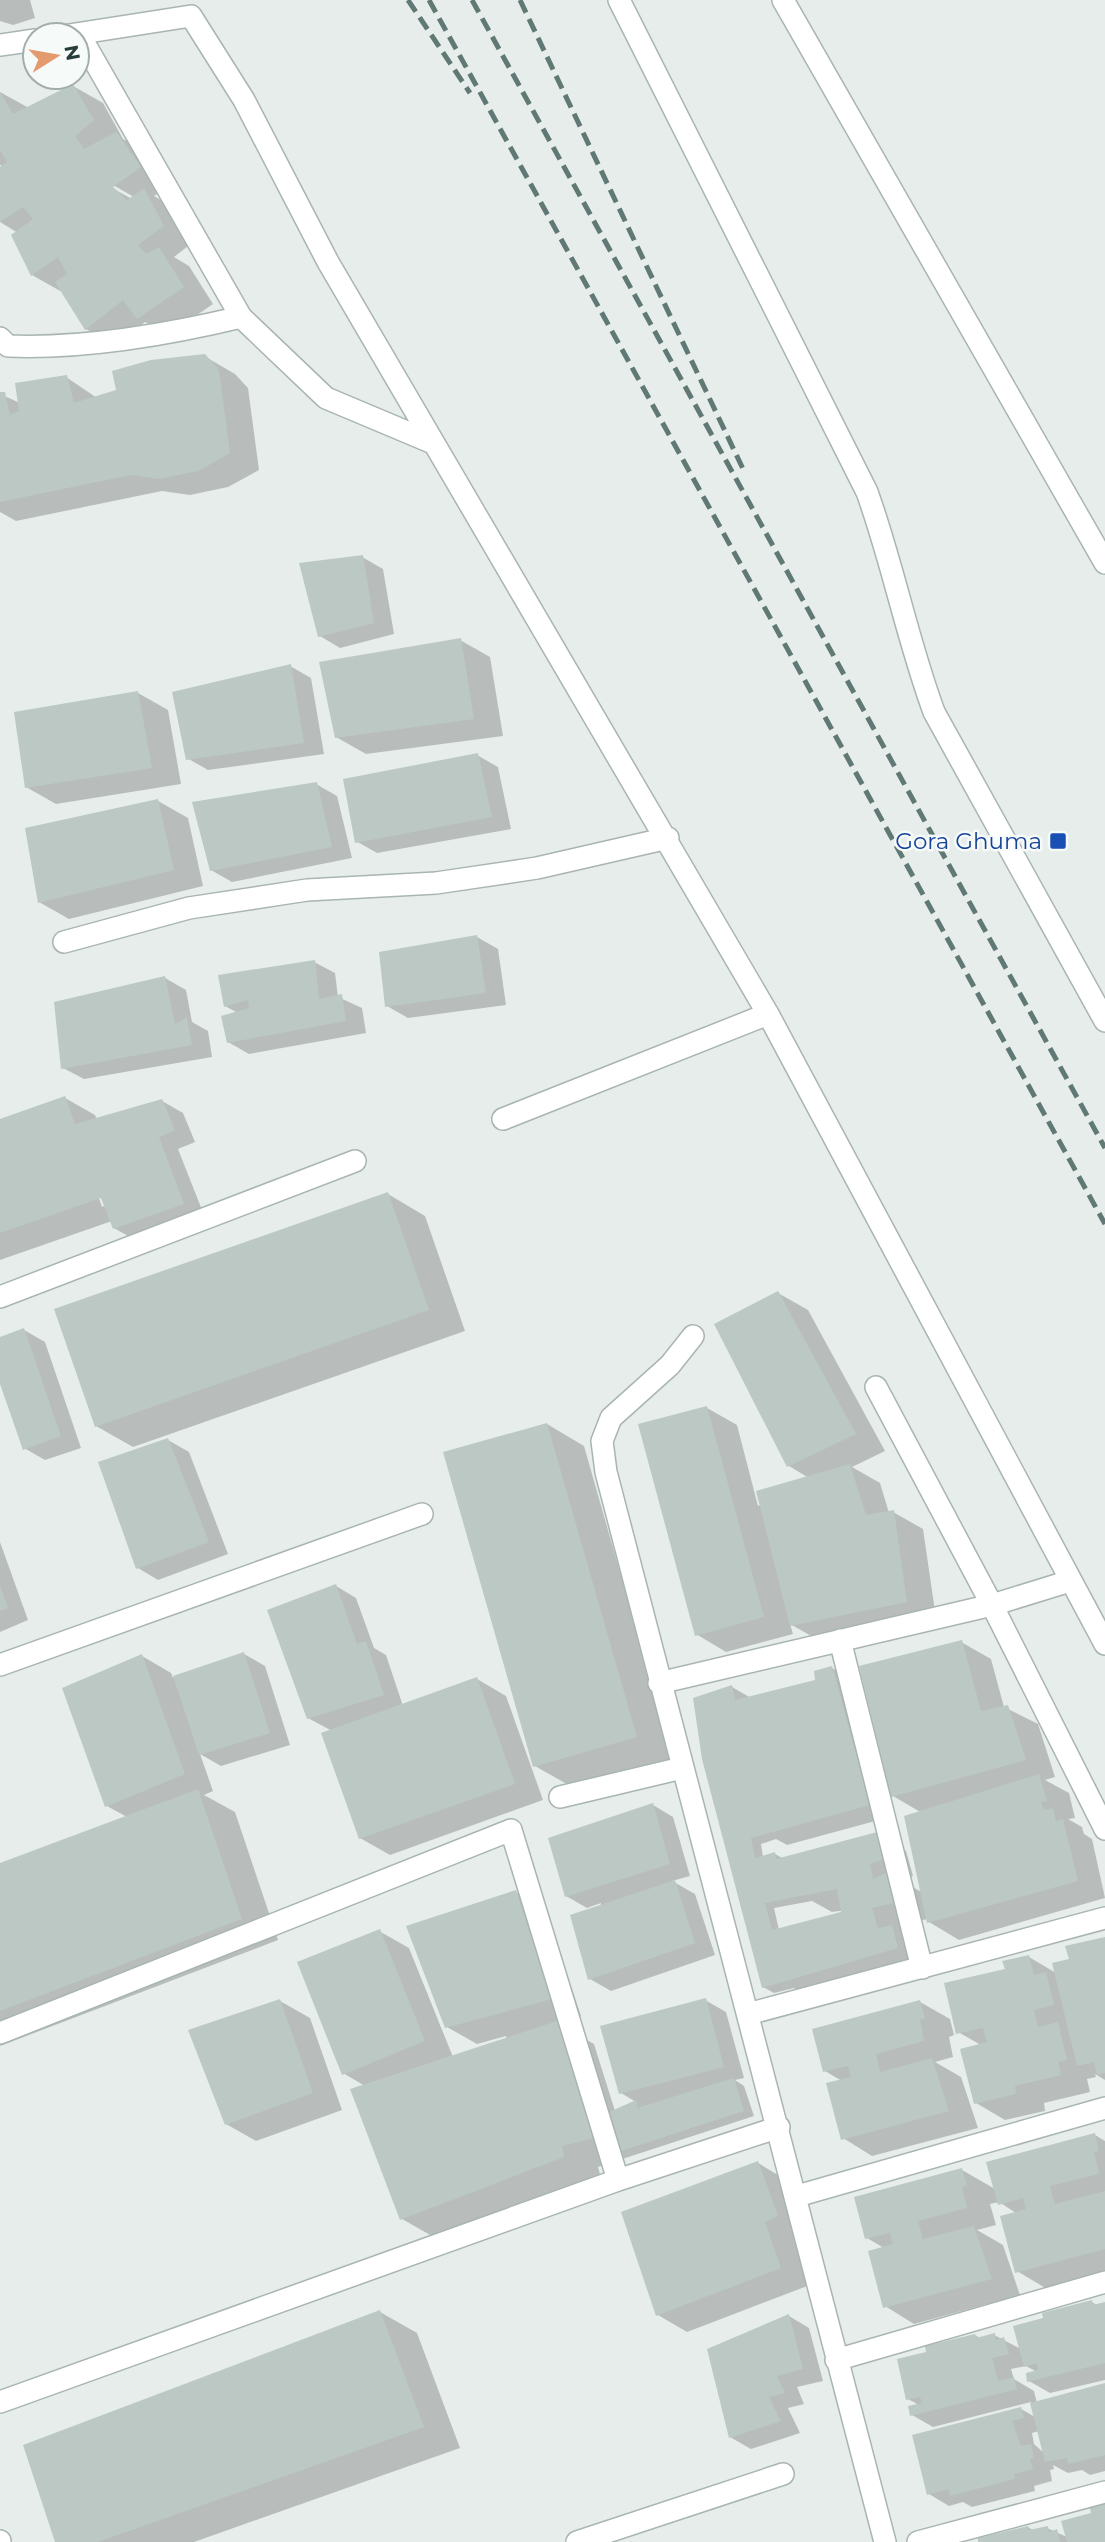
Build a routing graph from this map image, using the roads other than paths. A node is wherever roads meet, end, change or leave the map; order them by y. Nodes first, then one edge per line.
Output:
1 (619, 0) edge
2 (783, 0) edge
3 (186, 8) edge
4 (91, 30) edge
5 (21, 42) edge
6 (0, 45) edge
7 (91, 63) edge
8 (241, 317) junction
9 (0, 338) edge
10 (433, 443) junction
11 (1105, 563) edge
12 (668, 838) junction
13 (64, 942) dead end
14 (768, 1014) junction
15 (1105, 1021) edge
16 (503, 1119) dead end
17 (355, 1161) dead end
18 (0, 1297) edge
19 (693, 1336) dead end
20 (876, 1387) dead end
21 (422, 1514) dead end
22 (1070, 1581) junction
23 (992, 1605) junction
24 (839, 1640) junction
25 (1105, 1644) edge
26 (0, 1665) edge
27 (659, 1684) junction
28 (682, 1768) junction
29 (560, 1797) dead end
30 (1105, 1829) edge
31 (1105, 1918) edge
32 (922, 1968) junction
33 (748, 2014) junction
34 (0, 2033) edge
35 (1105, 2108) edge
36 (779, 2127) junction
37 (618, 2180) junction
38 (797, 2196) junction
39 (1105, 2282) edge
40 (836, 2360) junction
41 (0, 2402) edge
42 (783, 2474) dead end
43 (1105, 2492) edge
44 (577, 2542) edge
45 (885, 2542) edge
46 (918, 2542) edge

1 - 15 street
2 - 11 street
3 - 4 street
3 - 10 street
5 - 6 street
7 - 8 street
8 - 9 street
8 - 10 street
10 - 12 street
12 - 13 street
12 - 14 street
14 - 16 street
14 - 22 street
17 - 18 street
19 - 27 street
20 - 23 street
21 - 26 street
22 - 23 street
22 - 25 street
23 - 24 street
23 - 30 street
24 - 27 street
24 - 32 street
27 - 28 street
28 - 29 street
28 - 33 street
31 - 32 street
32 - 33 street
33 - 36 street
34 - 37 street
35 - 38 street
36 - 37 street
36 - 38 street
37 - 41 street
38 - 40 street
39 - 40 street
40 - 45 street
42 - 44 street
43 - 46 street

